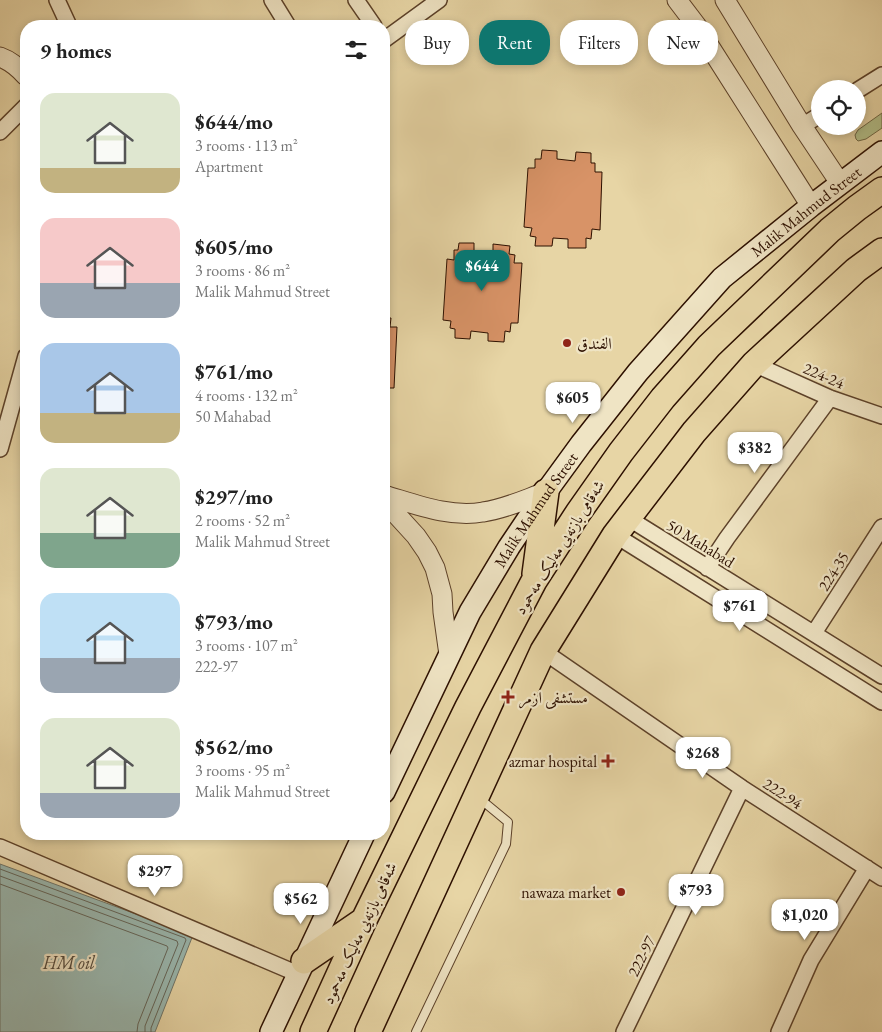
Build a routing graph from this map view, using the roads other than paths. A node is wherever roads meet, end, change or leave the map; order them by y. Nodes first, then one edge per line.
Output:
1 (57, 0) edge
2 (272, 0) edge
3 (356, 0) edge
4 (439, 0) edge
5 (677, 0) edge
6 (725, 0) edge
7 (66, 20) edge
8 (284, 20) edge
9 (370, 20) edge
10 (390, 36) edge
11 (0, 57) edge
12 (20, 69) edge
13 (882, 75) edge
14 (866, 85) edge
15 (20, 112) edge
16 (811, 120) edge
17 (802, 126) junction
18 (0, 132) edge
19 (882, 152) edge
20 (840, 184) junction
21 (882, 190) edge
22 (811, 206) junction
23 (882, 252) edge
24 (754, 364) junction
25 (20, 378) edge
26 (830, 398) junction
27 (882, 416) edge
28 (0, 450) edge
29 (546, 492) junction
30 (390, 497) edge
31 (390, 508) edge
32 (622, 527) junction
33 (882, 527) edge
34 (707, 568) junction
35 (534, 581) junction
36 (814, 633) junction
37 (543, 652) junction
38 (449, 654) junction
39 (882, 676) edge
40 (882, 702) edge
41 (390, 779) edge
42 (742, 788) junction
43 (476, 796) junction
44 (361, 840) edge
45 (0, 847) edge
46 (867, 868) junction
47 (882, 878) edge
48 (364, 920) junction
49 (301, 968) junction
50 (271, 1032) edge
51 (313, 1032) edge
52 (368, 1032) edge
53 (416, 1032) edge
54 (624, 1032) edge
55 (779, 1032) edge

1 - 7 street
2 - 8 street
3 - 9 street
4 - 10 street
5 - 22 street
6 - 17 street
11 - 12 street
13 - 14 street
15 - 18 street
16 - 17 street
17 - 20 street
19 - 20 main road, Malik Mahmud Street
20 - 22 main road, Malik Mahmud Street
21 - 35 highway, شەقامی بازنەیی مەلیک مەحمود
22 - 29 main road, Malik Mahmud Street
23 - 24 highway
24 - 26 street, 224-24
24 - 32 highway
25 - 28 street
26 - 27 street, 224-24
26 - 34 street
29 - 30 street
29 - 35 highway
29 - 38 main road, Malik Mahmud Street
31 - 38 street
32 - 34 street, 50 Mahabad
32 - 37 highway
32 - 40 street
33 - 36 street, 224-35
34 - 36 street, 50 Mahabad
35 - 48 highway, شەقامی بازنەیی مەلیک مەحمود
36 - 39 street, 50 Mahabad
37 - 42 street, 222-94
37 - 43 highway
38 - 41 main road, Malik Mahmud Street
42 - 46 street, 222-94
42 - 54 street, 222-97
43 - 52 highway
43 - 53 lane
44 - 49 main road
45 - 49 street
46 - 47 street, 222-94
46 - 55 street
48 - 49 highway
48 - 51 highway, شەقامی بازنەیی مەلیک مەحمود
49 - 50 main road

